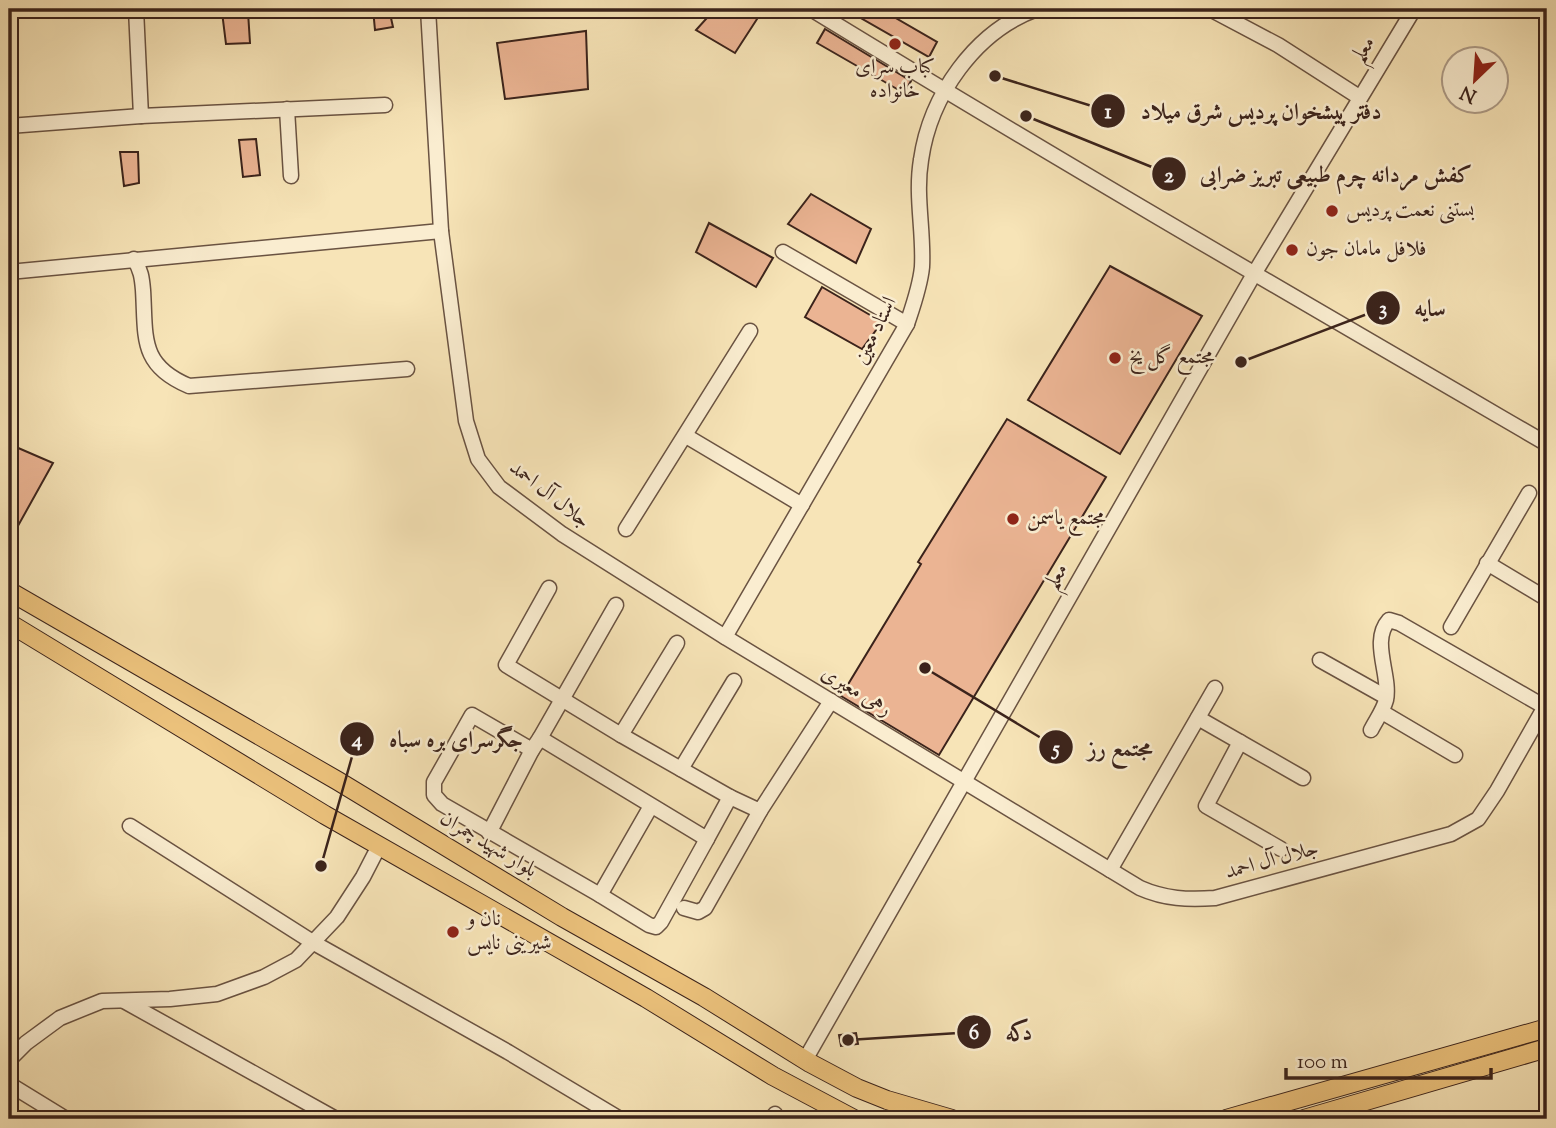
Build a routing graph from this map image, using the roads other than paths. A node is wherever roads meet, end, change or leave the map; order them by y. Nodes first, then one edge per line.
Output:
1 (136, 9) edge
2 (428, 9) edge
3 (811, 9) edge
4 (1037, 9) edge
5 (1210, 9) edge
6 (1414, 9) edge
7 (944, 91) junction
8 (1359, 97) junction
9 (385, 105) dead end
10 (286, 109) junction
11 (141, 116) junction
12 (9, 126) edge
13 (291, 176) dead end
14 (441, 231) junction
15 (783, 252) dead end
16 (134, 259) junction
17 (9, 272) edge
18 (1254, 274) junction
19 (907, 324) junction
20 (750, 331) dead end
21 (407, 369) dead end
22 (685, 436) junction
23 (1547, 444) edge
24 (1529, 493) dead end
25 (802, 505) junction
26 (626, 529) dead end
27 (1487, 564) junction
28 (549, 588) dead end
29 (9, 591) edge
30 (1547, 599) edge
31 (615, 605) dead end
32 (9, 623) edge
33 (1451, 627) dead end
34 (725, 637) junction
35 (677, 643) dead end
36 (1320, 660) dead end
37 (734, 681) dead end
38 (1215, 688) dead end
39 (563, 700) junction
40 (831, 701) junction
41 (1384, 705) junction
42 (1546, 705) edge
43 (1198, 718) junction
44 (1371, 730) dead end
45 (621, 735) junction
46 (1240, 742) junction
47 (536, 744) junction
48 (1455, 755) dead end
49 (681, 768) junction
50 (1303, 778) dead end
51 (965, 782) junction
52 (730, 797) junction
53 (651, 806) junction
54 (760, 811) junction
55 (130, 826) dead end
56 (489, 833) junction
57 (707, 839) junction
58 (379, 846) junction
59 (1281, 849) dead end
60 (1110, 870) junction
61 (600, 895) junction
62 (684, 908) dead end
63 (314, 943) junction
64 (123, 1000) junction
65 (1547, 1028) edge
66 (1547, 1048) edge
67 (9, 1060) edge
68 (805, 1060) junction
69 (9, 1084) edge
70 (793, 1086) junction
71 (66, 1119) edge
72 (336, 1119) edge
73 (620, 1119) edge
74 (853, 1119) edge
75 (952, 1119) edge
76 (1226, 1119) edge
77 (1304, 1119) edge

1 - 11 street
2 - 14 street, جلال آل احمد
3 - 7 street
4 - 7 street, استاد معین
5 - 8 street
6 - 8 street, معلم
7 - 18 street
7 - 19 street, استاد معین
8 - 18 street, معلم
9 - 10 street
10 - 11 street
10 - 13 street
11 - 12 street
14 - 16 street
14 - 34 street, جلال آل احمد
15 - 19 street
16 - 17 street
16 - 21 street
18 - 23 street
18 - 51 street, معلم
19 - 25 street, استاد معین
20 - 22 street
22 - 25 street
22 - 26 street
24 - 27 street
25 - 34 street, استاد معین
27 - 30 street
27 - 33 street
28 - 39 street
29 - 68 main road, بلوار شهید چمران
31 - 39 street
32 - 58 main road
34 - 40 street, رهی معیری
35 - 45 street
36 - 41 street
37 - 49 street
38 - 43 street
39 - 45 street
39 - 47 street
40 - 51 street, رهی معیری
40 - 54 street
41 - 42 street
41 - 44 street
41 - 48 street
42 - 60 street, جلال آل احمد
43 - 46 street
43 - 60 street
45 - 49 street
46 - 50 street
46 - 59 street
47 - 53 street
47 - 56 street
47 - 56 street
49 - 52 street
51 - 60 street, جلال آل احمد
51 - 68 street, معلم
52 - 54 street
52 - 57 street
53 - 57 street
53 - 61 street
54 - 62 street
55 - 63 street
56 - 61 street
57 - 61 street
58 - 63 street
58 - 70 main road
63 - 64 street
63 - 73 street
64 - 67 street
64 - 72 street
65 - 76 main road
66 - 77 main road
68 - 70 main road
68 - 75 main road, بلوار شهید چمران
69 - 71 street
70 - 74 main road

